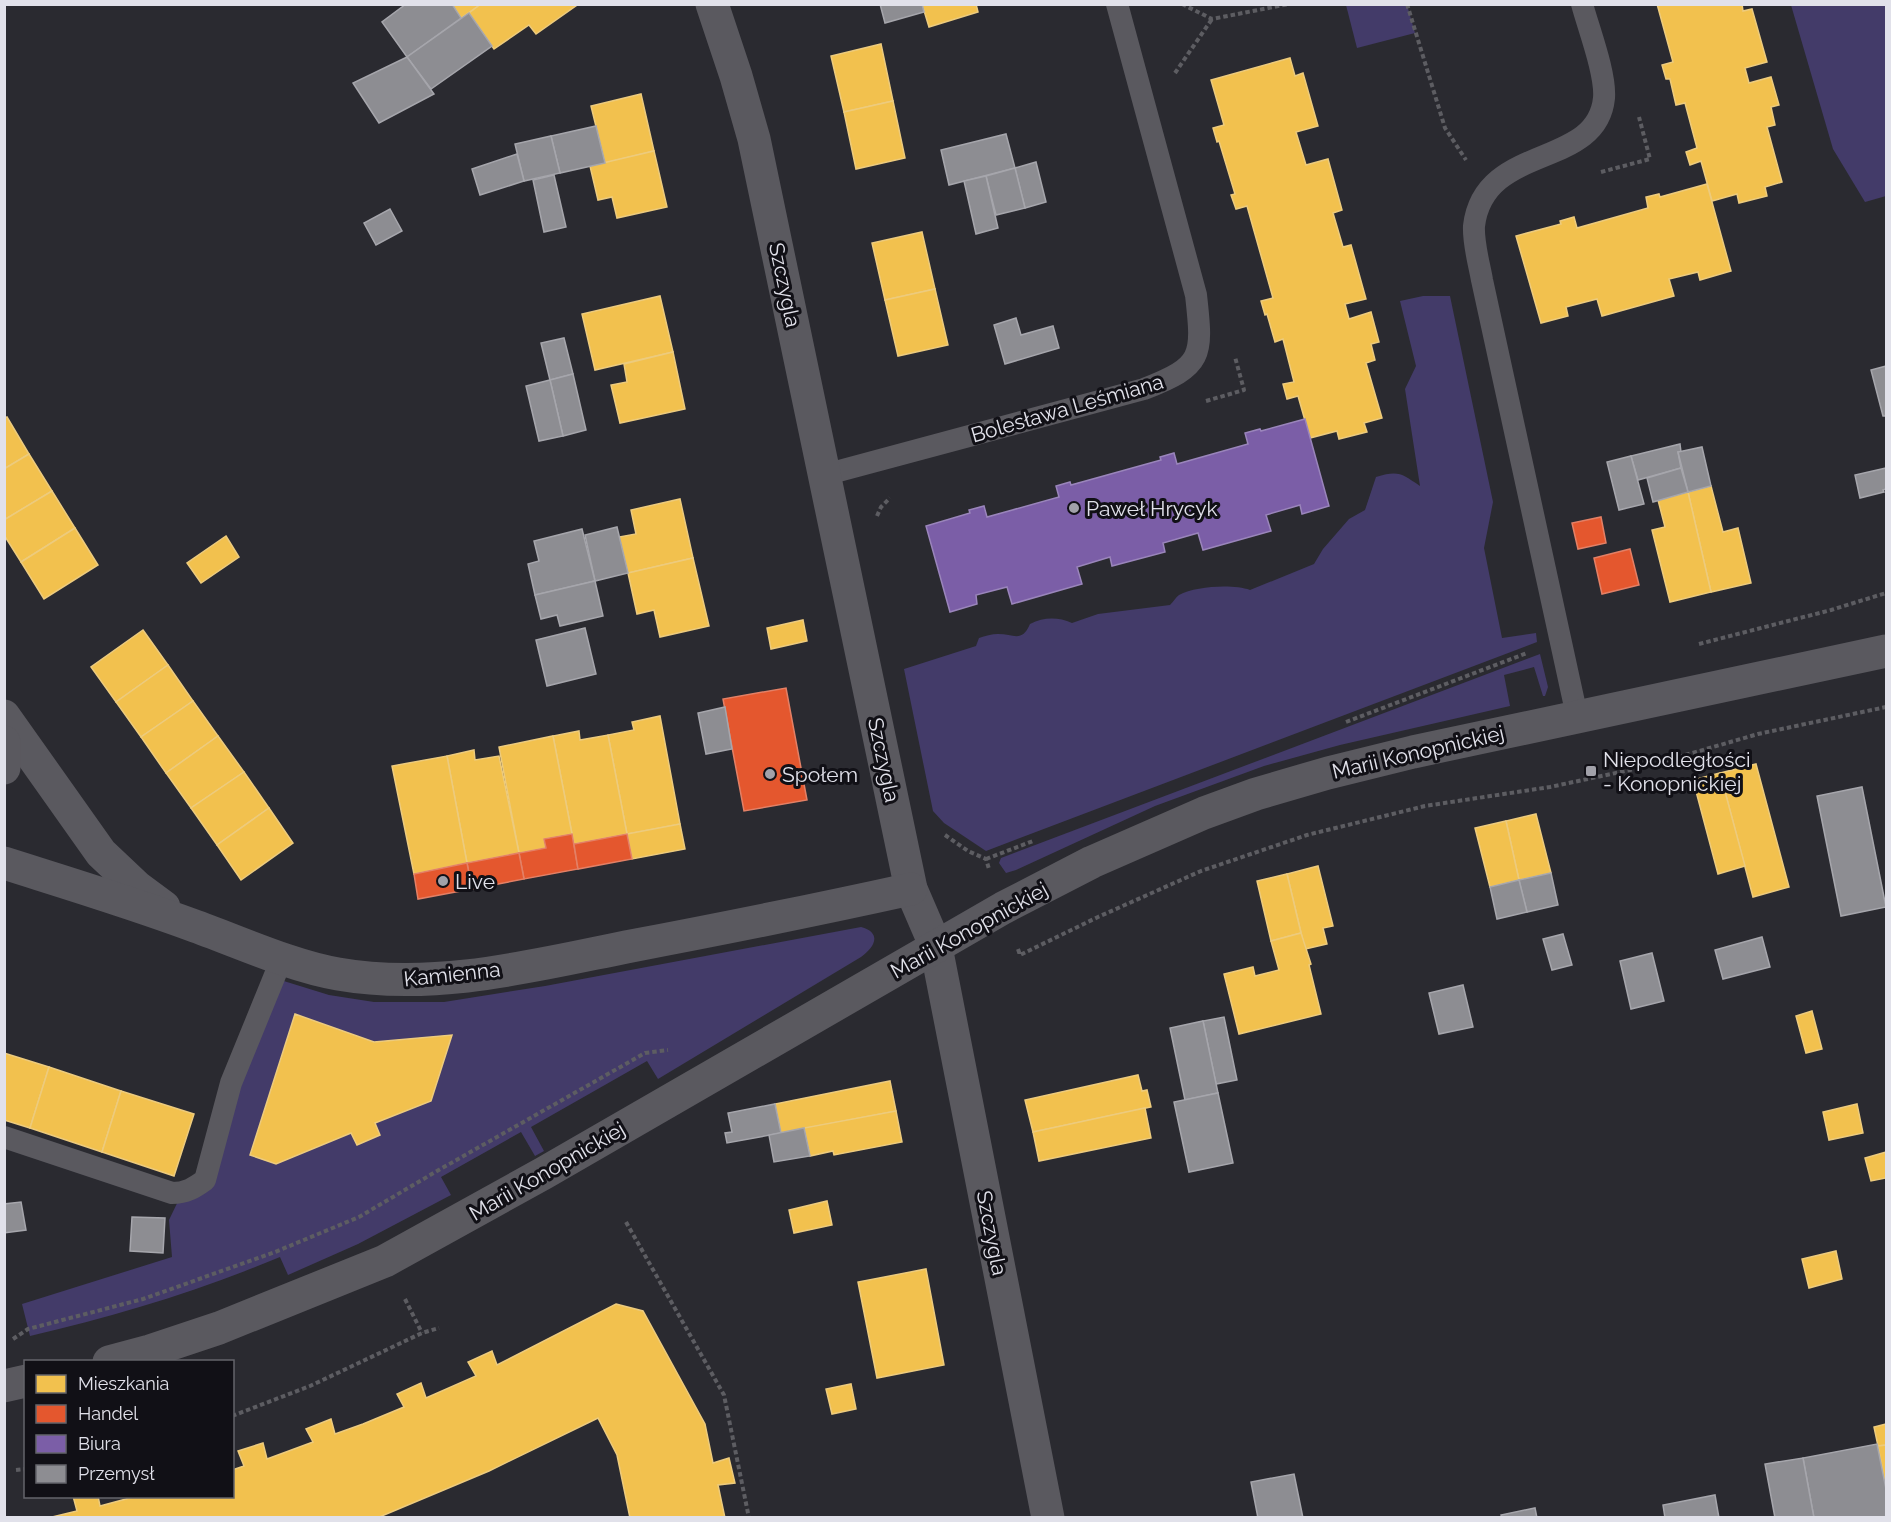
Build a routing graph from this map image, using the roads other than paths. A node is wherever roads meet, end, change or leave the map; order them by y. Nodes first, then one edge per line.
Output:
1 (712, 4) edge
2 (1117, 4) edge
3 (1582, 4) edge
4 (824, 475) junction
5 (1887, 651) edge
6 (4, 716) edge
7 (1578, 716) junction
8 (4, 742) edge
9 (4, 768) edge
10 (4, 863) edge
11 (911, 889) junction
12 (185, 922) junction
13 (936, 947) junction
14 (282, 958) junction
15 (4, 1137) edge
16 (116, 1360) edge
17 (24, 1381) edge
18 (4, 1386) edge
19 (1048, 1518) edge

1 - 4 street, Szczygla
2 - 4 lane, Bolesława Leśmiana
3 - 7 lane
4 - 11 street, Szczygla
5 - 7 street, Marii Konopnickiej
6 - 12 street
7 - 13 street, Marii Konopnickiej
8 - 9 street
10 - 12 street, Kamienna
11 - 13 street, Szczygla
11 - 14 street, Kamienna
12 - 14 street, Kamienna
13 - 16 street, Marii Konopnickiej
13 - 19 street, Szczygla
14 - 15 lane
17 - 18 street

